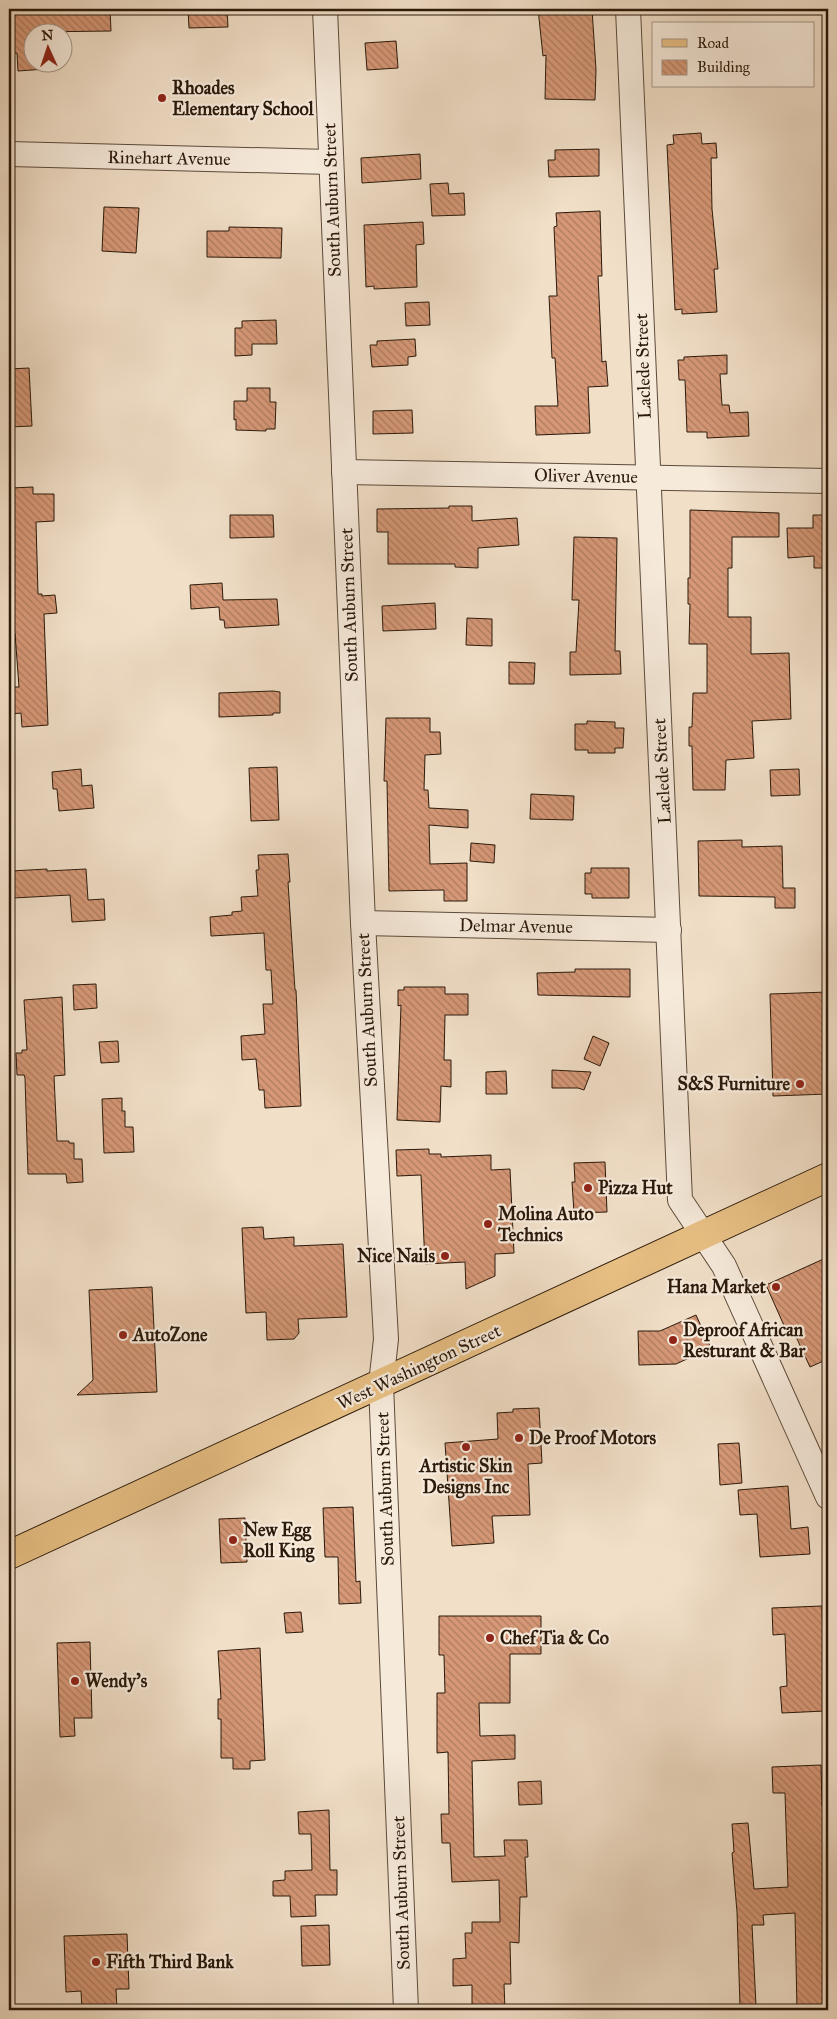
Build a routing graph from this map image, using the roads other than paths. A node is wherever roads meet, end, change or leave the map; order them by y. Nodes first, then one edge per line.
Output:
1 (325, 9) edge
2 (628, 9) edge
3 (9, 154) edge
4 (330, 162) junction
5 (344, 472) junction
6 (648, 478) junction
7 (828, 482) edge
8 (363, 923) junction
9 (670, 930) junction
10 (828, 1177) edge
11 (704, 1236) junction
12 (381, 1384) junction
13 (828, 1497) edge
14 (9, 1556) edge
15 (406, 2010) edge

1 - 4 street, South Auburn Street
2 - 6 street, Laclede Street
3 - 4 street, Rinehart Avenue
4 - 5 street, South Auburn Street
5 - 6 street, Oliver Avenue
5 - 8 street, South Auburn Street
6 - 7 street, Oliver Avenue
6 - 9 street, Laclede Street
8 - 9 street, Delmar Avenue
8 - 12 street, South Auburn Street
9 - 11 street, Laclede Street
10 - 11 main road, West Washington Street
11 - 12 main road, West Washington Street
11 - 13 street, Laclede Street
12 - 14 main road, West Washington Street
12 - 15 street, South Auburn Street

